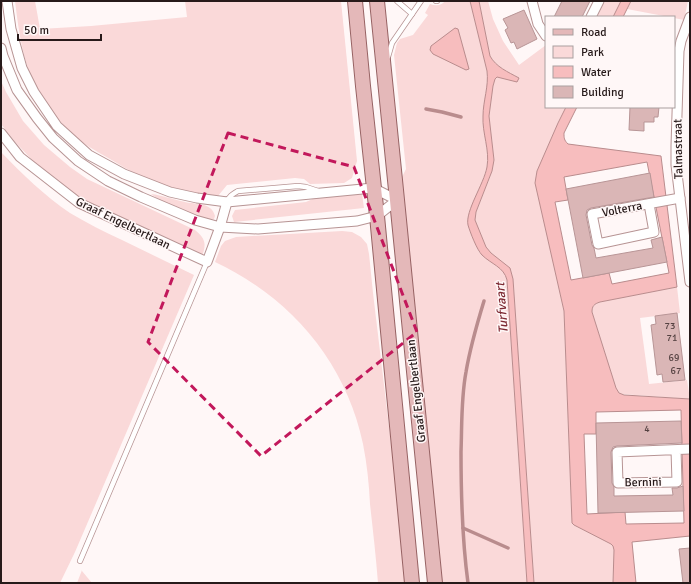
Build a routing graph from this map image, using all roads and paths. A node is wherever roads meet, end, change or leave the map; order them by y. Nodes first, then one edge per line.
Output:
1 (7, 1) edge
2 (355, 1) edge
3 (377, 1) edge
4 (396, 1) edge
5 (421, 1) edge
6 (532, 1) edge
7 (599, 1) edge
8 (412, 14) junction
9 (592, 16) edge
10 (690, 17) edge
11 (545, 34) edge
12 (1, 48) edge
13 (384, 72) junction
14 (1, 133) edge
15 (373, 188) junction
16 (680, 198) junction
17 (397, 200) junction
18 (227, 202) junction
19 (652, 203) junction
20 (377, 216) junction
21 (220, 227) junction
22 (687, 231) edge
23 (207, 262) junction
24 (690, 282) edge
25 (683, 450) edge
26 (80, 561) dead end
27 (412, 583) edge
28 (435, 583) edge

1 - 18 street
2 - 15 main road, Graaf Engelbertlaan
3 - 13 main road, Graaf Engelbertlaan
4 - 8 lane
5 - 8 lane, Graaf Engelbertlaan
6 - 11 street
7 - 9 street
8 - 13 lane, Graaf Engelbertlaan
10 - 16 street, Talmastraat
12 - 21 street
13 - 17 main road, Graaf Engelbertlaan
14 - 23 street, Graaf Engelbertlaan
15 - 17 street
15 - 18 street
15 - 20 main road, Graaf Engelbertlaan
16 - 19 street, Volterra
16 - 22 street, Talmastraat
17 - 20 street
17 - 28 main road, Graaf Engelbertlaan
18 - 21 street
19 - 19 street, Volterra
20 - 21 street
20 - 27 main road, Graaf Engelbertlaan
21 - 23 street
22 - 24 street, Talmastraat
23 - 26 lane
25 - 25 street, Bernini

